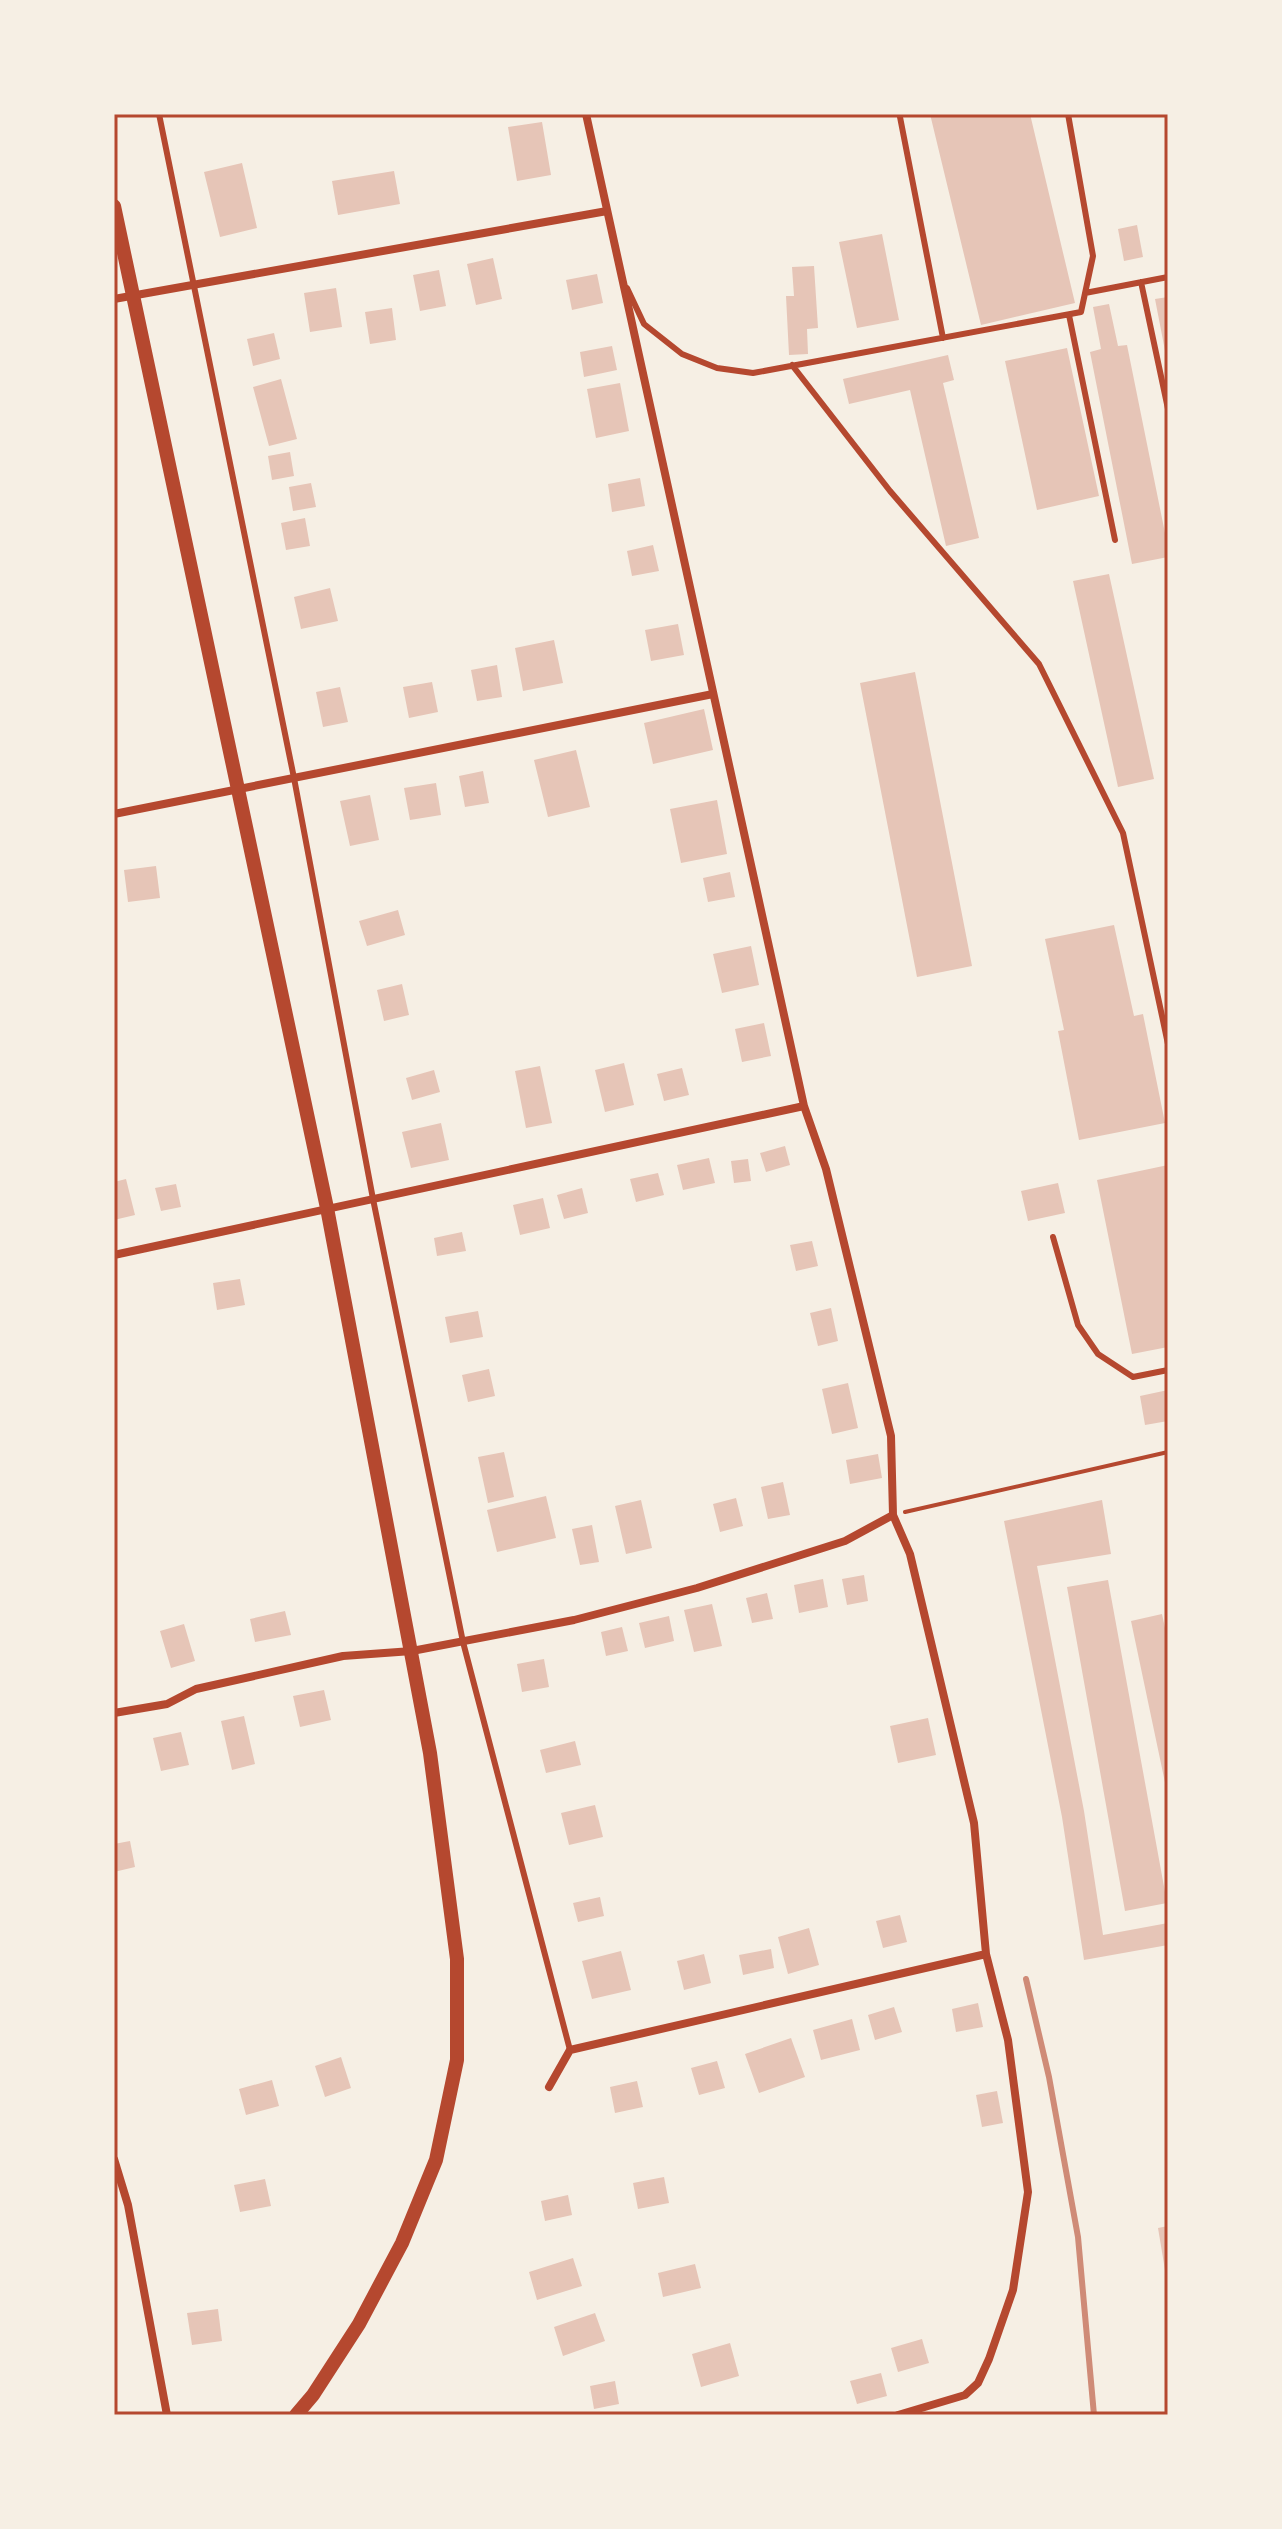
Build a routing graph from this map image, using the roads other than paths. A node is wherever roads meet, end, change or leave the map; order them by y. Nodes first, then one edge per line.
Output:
1 (159, 114) edge
2 (586, 114) edge
3 (901, 114) edge
4 (1068, 114) edge
5 (114, 206) edge
6 (607, 211) junction
7 (621, 274) junction
8 (1168, 277) edge
9 (1141, 282) junction
10 (195, 285) junction
11 (1085, 293) junction
12 (133, 296) junction
13 (114, 299) edge
14 (1069, 315) junction
15 (943, 338) junction
16 (792, 365) junction
17 (1168, 409) edge
18 (1115, 540) dead end
19 (713, 694) junction
20 (294, 778) junction
21 (236, 788) junction
22 (114, 814) edge
23 (1168, 1044) edge
24 (804, 1106) junction
25 (373, 1199) junction
26 (327, 1208) junction
27 (1053, 1237) dead end
28 (114, 1255) edge
29 (1168, 1370) edge
30 (893, 1515) junction
31 (463, 1642) junction
32 (412, 1651) junction
33 (114, 1713) edge
34 (986, 1954) junction
35 (570, 2050) junction
36 (549, 2087) dead end
37 (114, 2159) edge
38 (167, 2415) edge
39 (296, 2415) edge
40 (898, 2415) edge

1 - 10 lane
2 - 6 street
3 - 15 lane
4 - 11 lane
5 - 12 street
6 - 7 street
6 - 10 street
7 - 16 lane
7 - 19 street
8 - 9 lane
9 - 11 lane
9 - 17 lane
10 - 12 street
10 - 20 lane
11 - 14 lane
12 - 13 street
12 - 21 street
14 - 15 lane
14 - 18 lane
15 - 16 lane
16 - 23 lane
19 - 20 street
19 - 24 street
20 - 21 street
20 - 25 lane
21 - 22 street
21 - 26 street
24 - 25 street
24 - 30 street
25 - 26 street
25 - 31 lane
26 - 28 street
26 - 32 street
27 - 29 lane
30 - 31 street
30 - 34 street
31 - 32 street
31 - 35 lane
32 - 33 street
32 - 39 street
34 - 35 street
34 - 40 street
35 - 36 street
37 - 38 street

